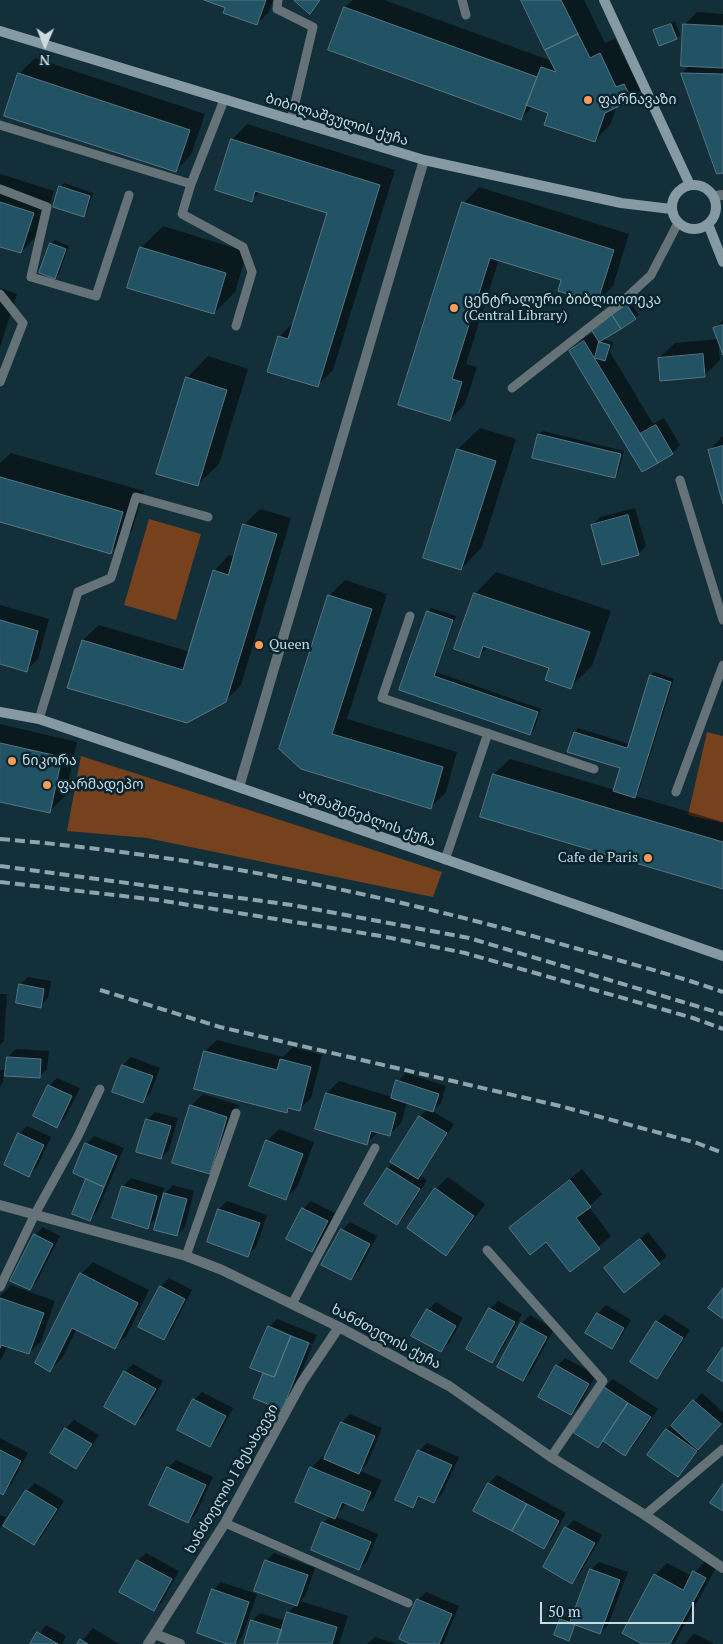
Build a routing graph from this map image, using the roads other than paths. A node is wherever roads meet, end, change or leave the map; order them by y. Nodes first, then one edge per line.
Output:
1 (278, 0) edge
2 (462, 0) edge
3 (604, 0) edge
4 (466, 15) dead end
5 (1, 33) edge
6 (224, 100) junction
7 (291, 120) junction
8 (0, 125) edge
9 (424, 160) junction
10 (191, 184) junction
11 (690, 184) junction
12 (0, 190) edge
13 (129, 195) dead end
14 (718, 196) edge
15 (671, 209) junction
16 (678, 223) junction
17 (708, 224) junction
18 (723, 262) edge
19 (0, 294) edge
20 (236, 326) dead end
21 (0, 382) edge
22 (512, 388) dead end
23 (680, 480) dead end
24 (208, 517) dead end
25 (410, 616) dead end
26 (723, 620) edge
27 (723, 665) edge
28 (0, 712) edge
29 (39, 720) junction
30 (488, 734) junction
31 (594, 769) dead end
32 (239, 787) junction
33 (676, 792) dead end
34 (445, 860) junction
35 (723, 956) edge
36 (100, 1088) dead end
37 (236, 1113) dead end
38 (375, 1148) dead end
39 (0, 1206) edge
40 (35, 1214) junction
41 (487, 1250) dead end
42 (186, 1256) junction
43 (0, 1288) edge
44 (292, 1304) junction
45 (339, 1327) junction
46 (723, 1449) edge
47 (551, 1457) junction
48 (645, 1515) junction
49 (226, 1523) junction
50 (723, 1568) edge
51 (408, 1603) dead end
52 (155, 1634) junction
53 (148, 1644) edge
54 (180, 1644) edge

1 - 7 lane
2 - 4 lane
3 - 11 street
5 - 6 street, ბიბილაშვულის ქუჩა
6 - 7 street, ბიბილაშვულის ქუჩა
6 - 10 lane
7 - 9 street, ბიბილაშვულის ქუჩა
8 - 10 lane
9 - 15 street, ბიბილაშვულის ქუჩა
9 - 32 street
10 - 20 lane
11 - 14 street
11 - 15 street
12 - 13 lane
14 - 17 street
15 - 16 street
16 - 17 street
16 - 22 lane
17 - 18 street
19 - 21 lane
23 - 26 lane
24 - 29 lane
25 - 30 lane
27 - 33 lane
28 - 29 street, აღმაშენებლის ქუჩა
29 - 32 street, აღმაშენებლის ქუჩა
30 - 31 lane
30 - 34 lane
32 - 34 street, აღმაშენებლის ქუჩა
34 - 35 street, აღმაშენებლის ქუჩა
36 - 40 lane
37 - 42 lane
38 - 44 lane
39 - 40 street, ხანძთელის ქუჩა
40 - 42 street, ხანძთელის ქუჩა
40 - 43 lane
41 - 47 lane
42 - 44 street, ხანძთელის ქუჩა
44 - 45 street, ხანძთელის ქუჩა
45 - 47 street, ხანძთელის ქუჩა
45 - 49 street, ხანძთელის I შესახვევი
46 - 48 lane
47 - 48 street, ხანძთელის ქუჩა
48 - 50 street, ხანძთელის ქუჩა
49 - 51 lane
49 - 52 street, ხანძთელის I შესახვევი
52 - 53 street, ხანძთელის I შესახვევი
52 - 54 street

